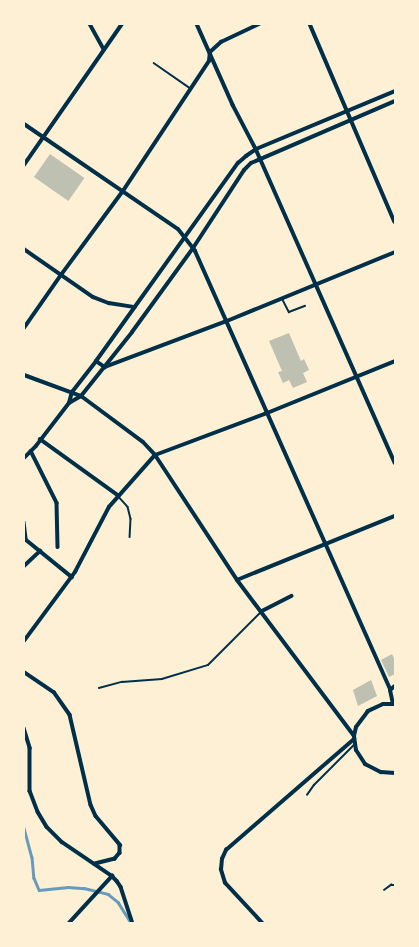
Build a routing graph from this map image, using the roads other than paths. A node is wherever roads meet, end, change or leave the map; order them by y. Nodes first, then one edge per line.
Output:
1 (90, 24) edge
2 (122, 24) edge
3 (196, 24) edge
4 (259, 24) edge
5 (310, 24) edge
6 (104, 50) junction
7 (210, 52) junction
8 (154, 63) dead end
9 (190, 88) junction
10 (395, 91) edge
11 (395, 101) edge
12 (348, 111) junction
13 (351, 119) junction
14 (24, 124) edge
15 (43, 137) junction
16 (256, 150) junction
17 (260, 158) junction
18 (24, 165) edge
19 (123, 191) junction
20 (395, 222) edge
21 (185, 238) junction
22 (193, 248) junction
23 (24, 249) edge
24 (395, 252) edge
25 (60, 275) junction
26 (316, 284) junction
27 (282, 298) junction
28 (305, 306) dead end
29 (135, 307) junction
30 (227, 321) junction
31 (24, 328) edge
32 (96, 361) junction
33 (395, 361) edge
34 (105, 367) junction
35 (24, 375) edge
36 (357, 376) junction
37 (72, 392) junction
38 (81, 396) junction
39 (69, 403) junction
40 (267, 413) junction
41 (40, 439) junction
42 (31, 451) junction
43 (155, 455) junction
44 (24, 458) edge
45 (395, 463) edge
46 (118, 495) junction
47 (395, 516) edge
48 (24, 522) edge
49 (130, 537) dead end
50 (25, 538) edge
51 (326, 545) junction
52 (58, 547) dead end
53 (40, 551) junction
54 (24, 566) edge
55 (72, 577) junction
56 (237, 580) junction
57 (291, 596) dead end
58 (262, 611) junction
59 (24, 641) edge
60 (24, 672) edge
61 (395, 686) edge
62 (99, 688) dead end
63 (390, 690) junction
64 (394, 704) edge
65 (24, 728) edge
66 (354, 737) junction
67 (355, 744) junction
68 (395, 773) edge
69 (307, 795) dead end
70 (94, 864) junction
71 (112, 876) junction
72 (395, 885) edge
73 (384, 890) dead end
74 (70, 923) edge
75 (133, 923) edge
76 (262, 923) edge

1 - 6 street
2 - 6 street
3 - 7 street
4 - 7 street
5 - 12 street
6 - 15 street
7 - 9 street
7 - 16 street
8 - 9 lane
9 - 19 street
10 - 12 street
11 - 13 street
12 - 13 street
12 - 16 street
13 - 17 street
13 - 20 street
14 - 15 street
15 - 18 street
15 - 19 street
16 - 17 street
16 - 21 street
17 - 22 street
17 - 26 street
19 - 21 street
19 - 25 street
21 - 22 street
21 - 29 street
22 - 30 street
22 - 34 street
23 - 25 street
24 - 26 street
25 - 29 street
25 - 31 street
26 - 27 street
26 - 36 street
27 - 28 lane
27 - 30 street
29 - 32 street
30 - 34 street
30 - 40 street
32 - 34 street
32 - 37 street
33 - 36 street
34 - 38 street
35 - 37 street
36 - 40 street
36 - 45 street
37 - 38 street
37 - 39 street
38 - 39 street
38 - 43 street
39 - 41 street
40 - 43 street
40 - 51 street
41 - 42 street
41 - 46 street
42 - 44 street
42 - 52 street
43 - 46 street
43 - 56 street
46 - 49 lane
46 - 55 street
47 - 51 street
48 - 50 street
50 - 53 street
51 - 56 street
51 - 63 street
53 - 54 street
53 - 55 street
55 - 59 street
56 - 58 street
57 - 58 street
58 - 62 lane
58 - 66 street
60 - 70 street
61 - 63 street
63 - 64 street
64 - 66 street
65 - 70 street
66 - 67 street
66 - 76 street
67 - 68 street
67 - 69 lane
70 - 71 street
71 - 74 street
71 - 75 street
72 - 73 lane

